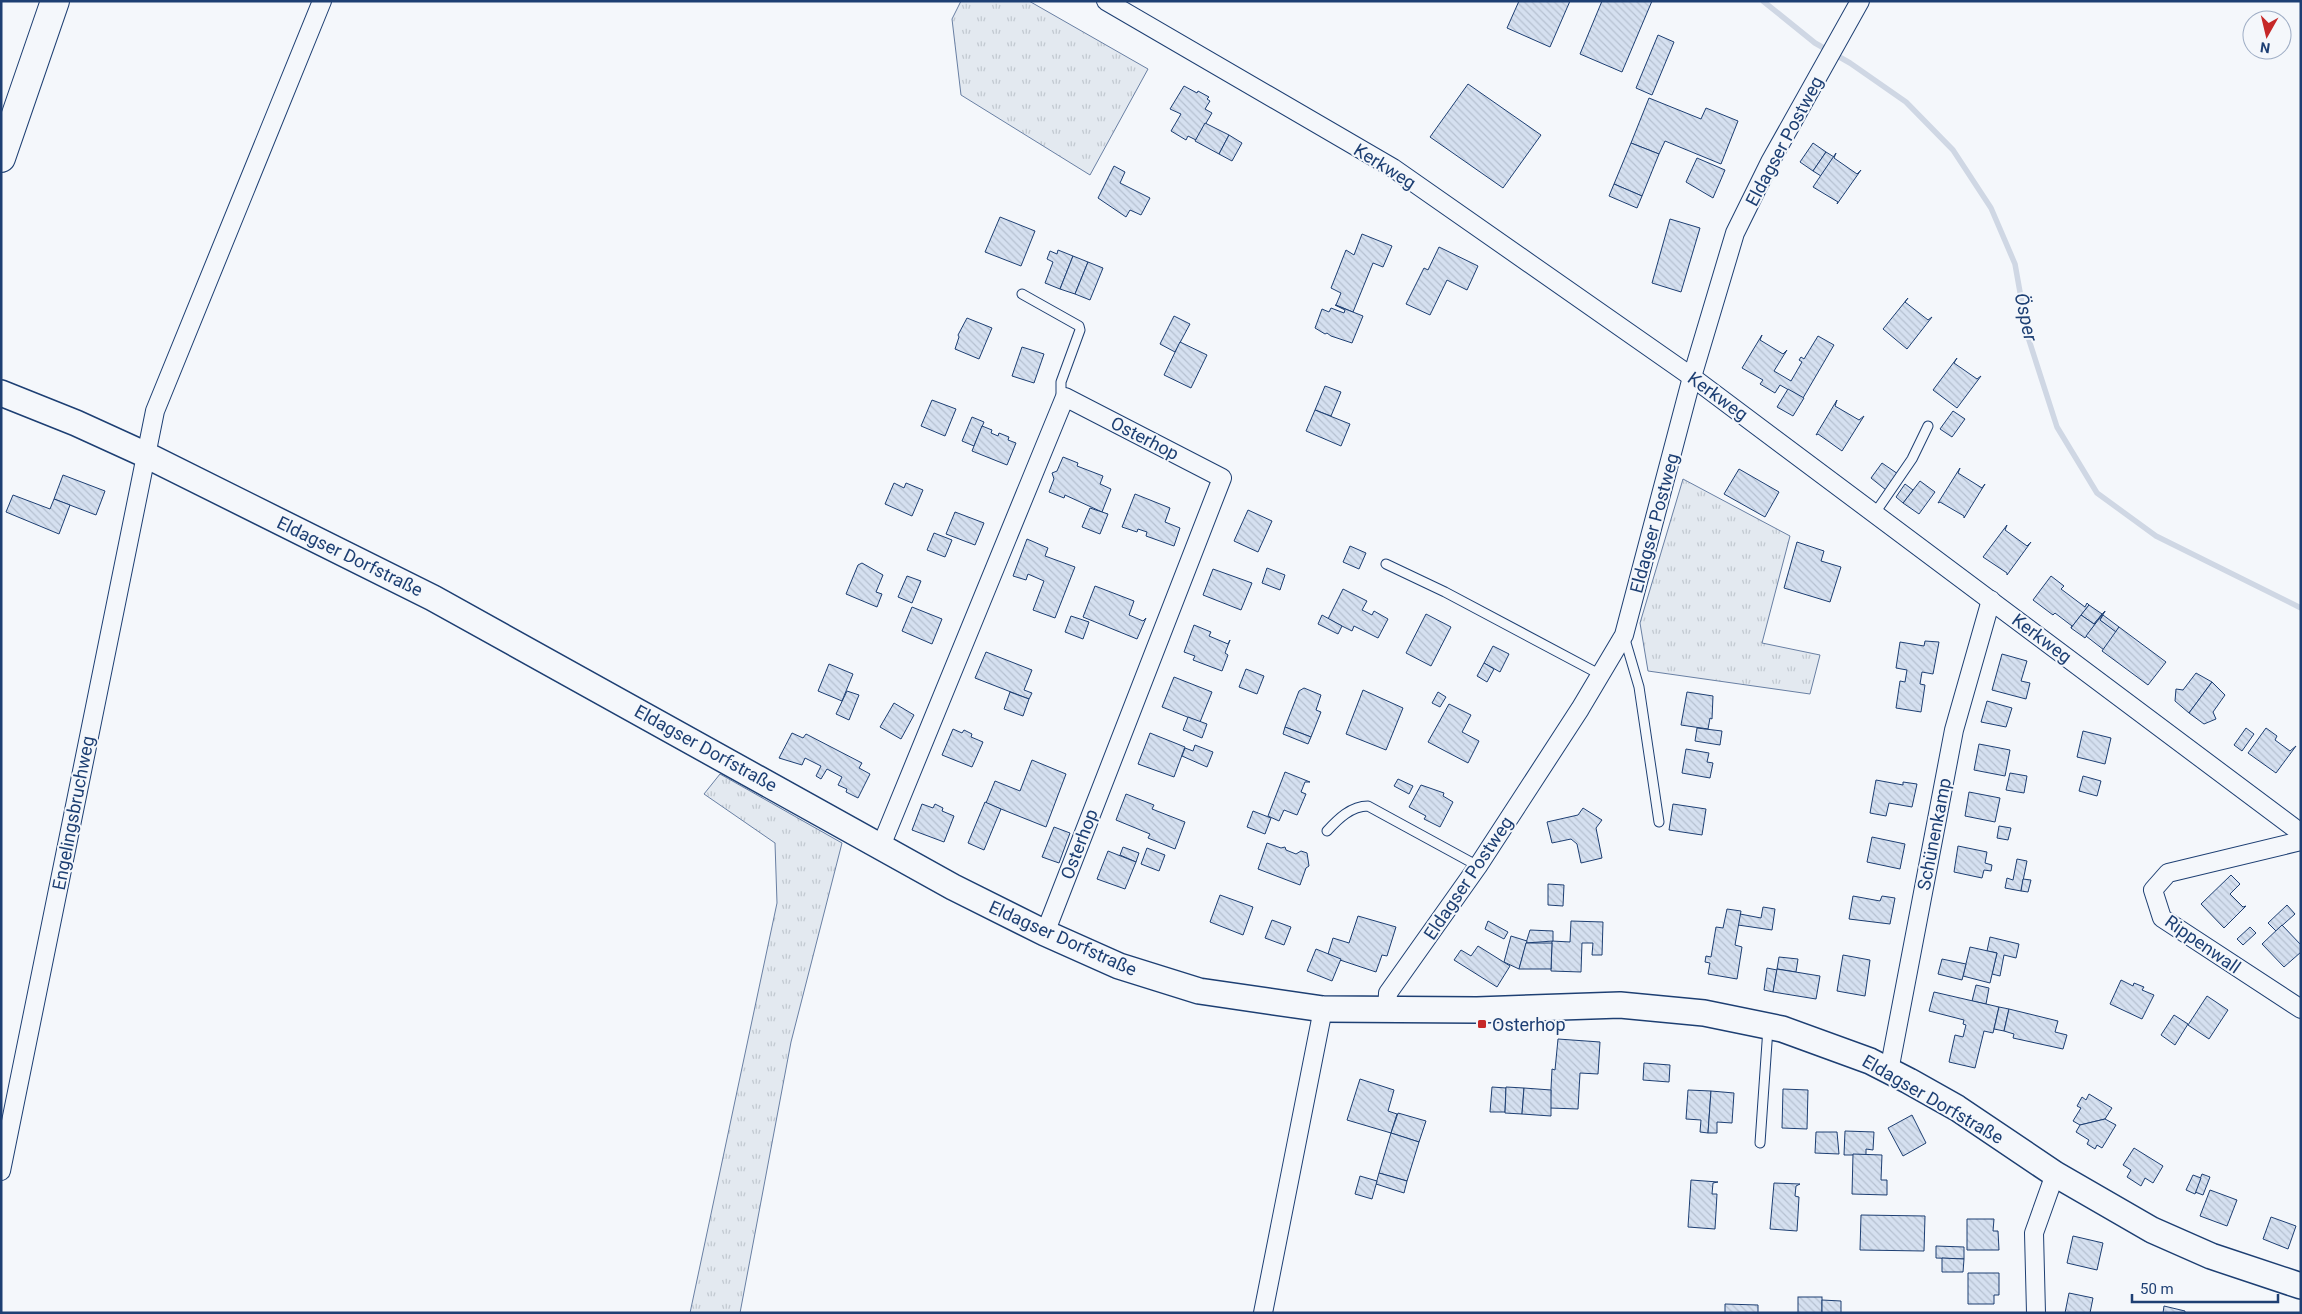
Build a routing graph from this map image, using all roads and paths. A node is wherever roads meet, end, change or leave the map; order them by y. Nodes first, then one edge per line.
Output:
1 (56, 1) edge
2 (322, 1) edge
3 (1106, 1) edge
4 (1860, 1) edge
5 (1130, 8) edge
6 (1, 158) edge
7 (1022, 294) dead end
8 (1692, 377) junction
9 (5, 396) edge
10 (1065, 396) junction
11 (1928, 426) dead end
12 (144, 454) junction
13 (1875, 513) junction
14 (1386, 564) dead end
15 (1992, 600) junction
16 (1624, 635) junction
17 (1601, 675) junction
18 (1659, 822) dead end
19 (1327, 831) dead end
20 (2301, 832) edge
21 (2301, 841) edge
22 (881, 846) junction
23 (1478, 866) junction
24 (1045, 933) junction
25 (2301, 1009) edge
26 (1323, 1010) junction
27 (1387, 1012) junction
28 (1768, 1025) junction
29 (1889, 1071) junction
30 (1760, 1143) dead end
31 (1, 1171) edge
32 (2055, 1174) junction
33 (2301, 1286) edge
34 (1263, 1313) edge
35 (2036, 1313) edge

1 - 6 main road
2 - 12 street, Engelingsbruchweg
3 - 5 street, Kerkweg
4 - 8 street, Eldagser Postweg
5 - 8 street, Kerkweg
7 - 10 lane
8 - 13 street, Kerkweg
8 - 16 street, Eldagser Postweg
9 - 12 street, Eldagser Dorfstraße
10 - 22 street
10 - 24 street, Osterhop
11 - 13 lane
12 - 22 street, Eldagser Dorfstraße
12 - 31 street, Engelingsbruchweg
13 - 15 street, Kerkweg
14 - 17 lane
15 - 20 street, Kerkweg
15 - 29 street, Schünenkamp
16 - 17 street, Eldagser Postweg
16 - 18 lane
17 - 23 street, Eldagser Postweg
19 - 23 lane
21 - 25 street, Rippenwall
22 - 24 street, Eldagser Dorfstraße
23 - 27 street, Eldagser Postweg
24 - 26 street, Eldagser Dorfstraße
26 - 27 street, Eldagser Dorfstraße
26 - 34 street
27 - 28 street, Eldagser Dorfstraße
28 - 29 street, Eldagser Dorfstraße
28 - 30 lane
29 - 32 street, Eldagser Dorfstraße
32 - 33 street, Eldagser Dorfstraße
32 - 35 street

